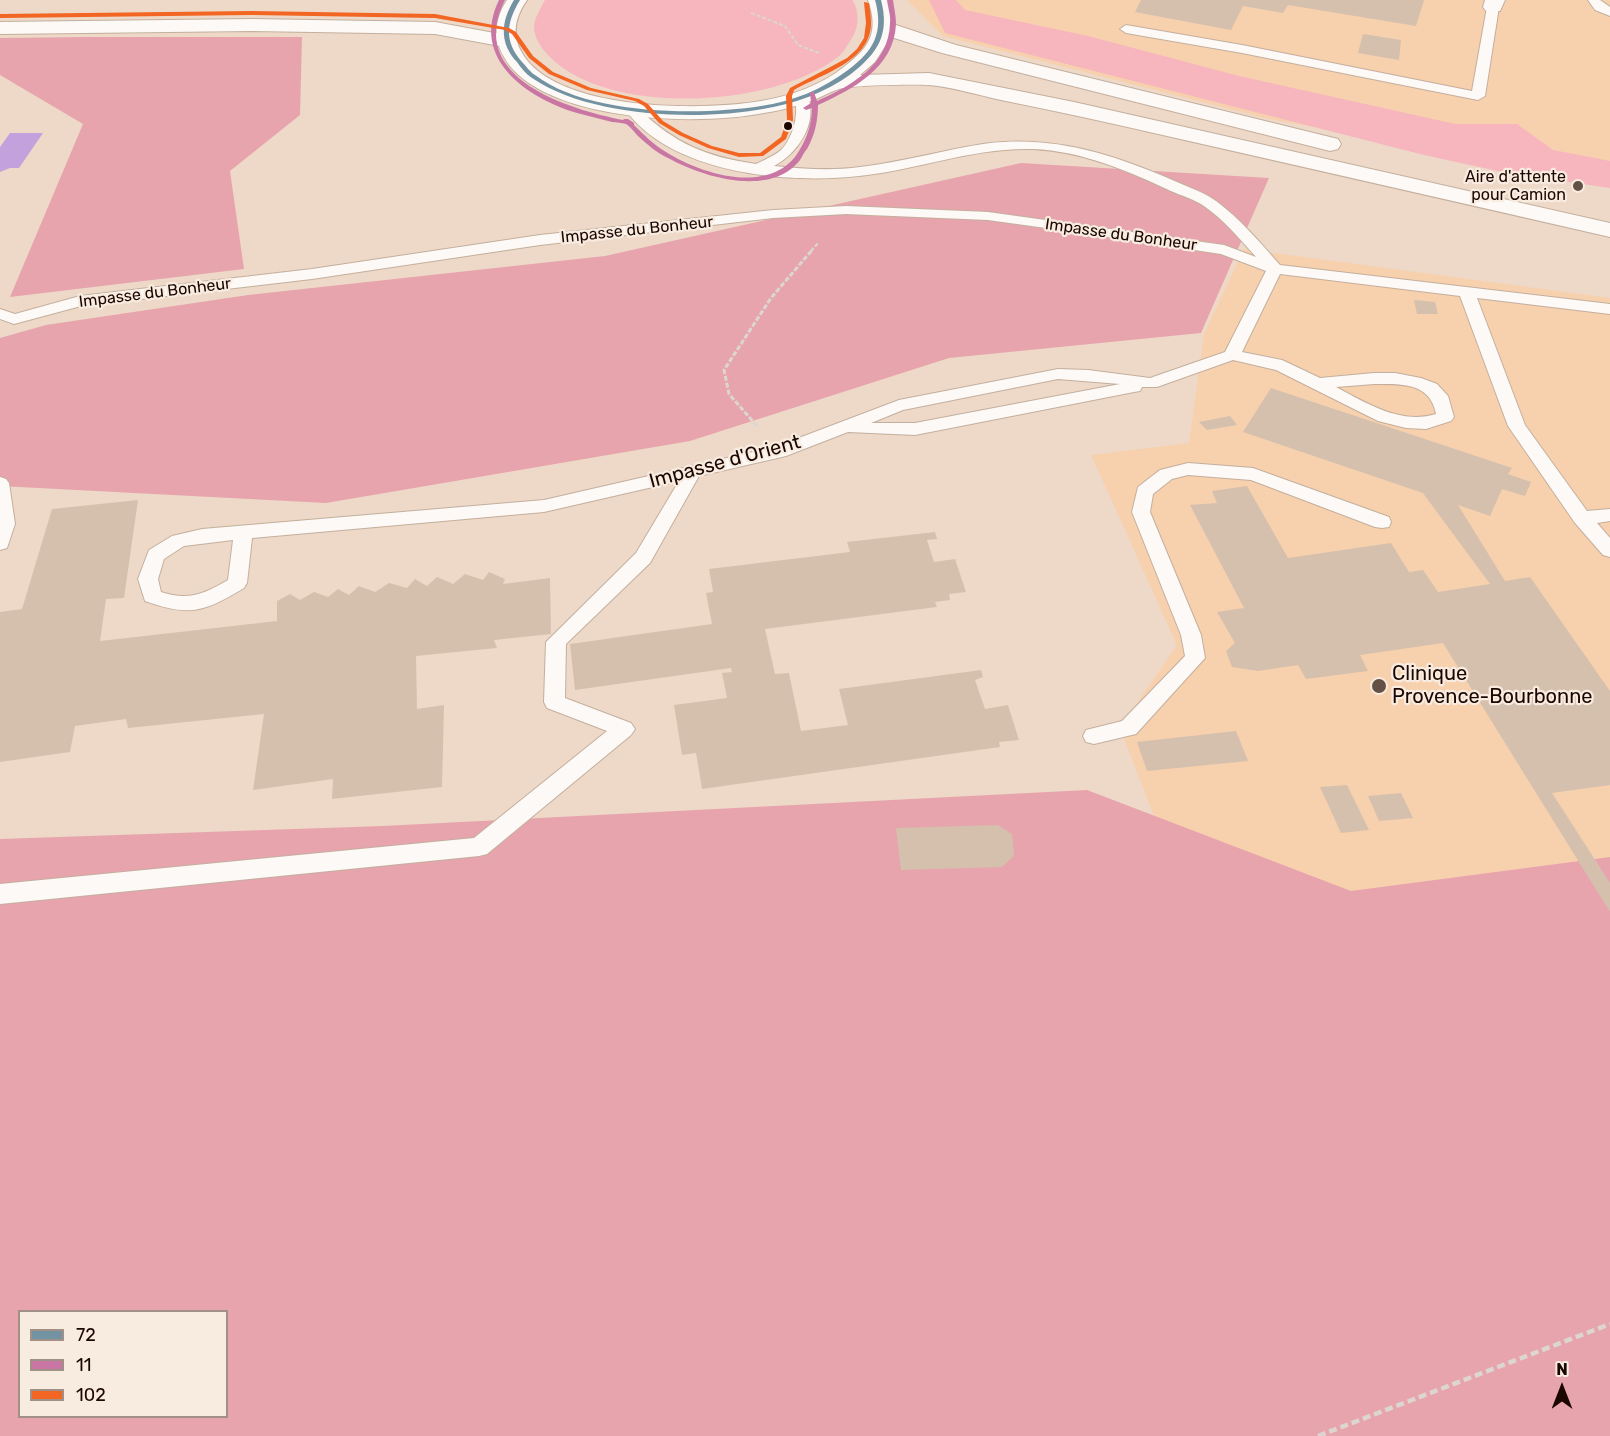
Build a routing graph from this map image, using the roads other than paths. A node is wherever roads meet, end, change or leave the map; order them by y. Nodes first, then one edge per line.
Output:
1 (517, 0) edge
2 (878, 0) edge
3 (1594, 0) edge
4 (1494, 4) edge
5 (1610, 12) edge
6 (0, 28) edge
7 (884, 28) junction
8 (1126, 29) dead end
9 (505, 41) junction
10 (837, 82) junction
11 (801, 97) junction
12 (634, 112) junction
13 (1348, 149) dead end
14 (1371, 154) dead end
15 (759, 168) junction
16 (1553, 196) dead end
17 (1610, 230) edge
18 (1275, 269) junction
19 (1466, 291) junction
20 (1610, 309) edge
21 (4, 320) edge
22 (1232, 355) junction
23 (1151, 384) junction
24 (1317, 384) junction
25 (842, 428) junction
26 (693, 472) junction
27 (0, 483) edge
28 (1610, 515) edge
29 (1582, 518) junction
30 (1382, 522) dead end
31 (243, 532) junction
32 (0, 543) edge
33 (1610, 550) edge
34 (1094, 736) dead end
35 (0, 894) edge

1 - 9 main road
2 - 7 main road
3 - 5 lane
4 - 8 lane
6 - 9 main road
7 - 10 main road
7 - 13 main road
9 - 12 main road
10 - 11 main road
10 - 17 main road
11 - 12 main road
11 - 15 lane
12 - 15 lane
14 - 16 main road
15 - 18 lane
18 - 19 lane, Impasse du Bonheur
18 - 21 lane, Impasse du Bonheur
18 - 22 lane
19 - 20 lane, Impasse du Bonheur
19 - 29 lane
22 - 23 lane, Impasse d'Orient
22 - 24 lane
23 - 25 lane
23 - 25 lane, Impasse d'Orient
24 - 24 lane
25 - 26 lane, Impasse d'Orient
26 - 31 lane, Impasse d'Orient
26 - 35 lane
27 - 32 lane
28 - 29 lane
29 - 33 lane
30 - 34 lane
31 - 31 lane, Impasse d'Orient

